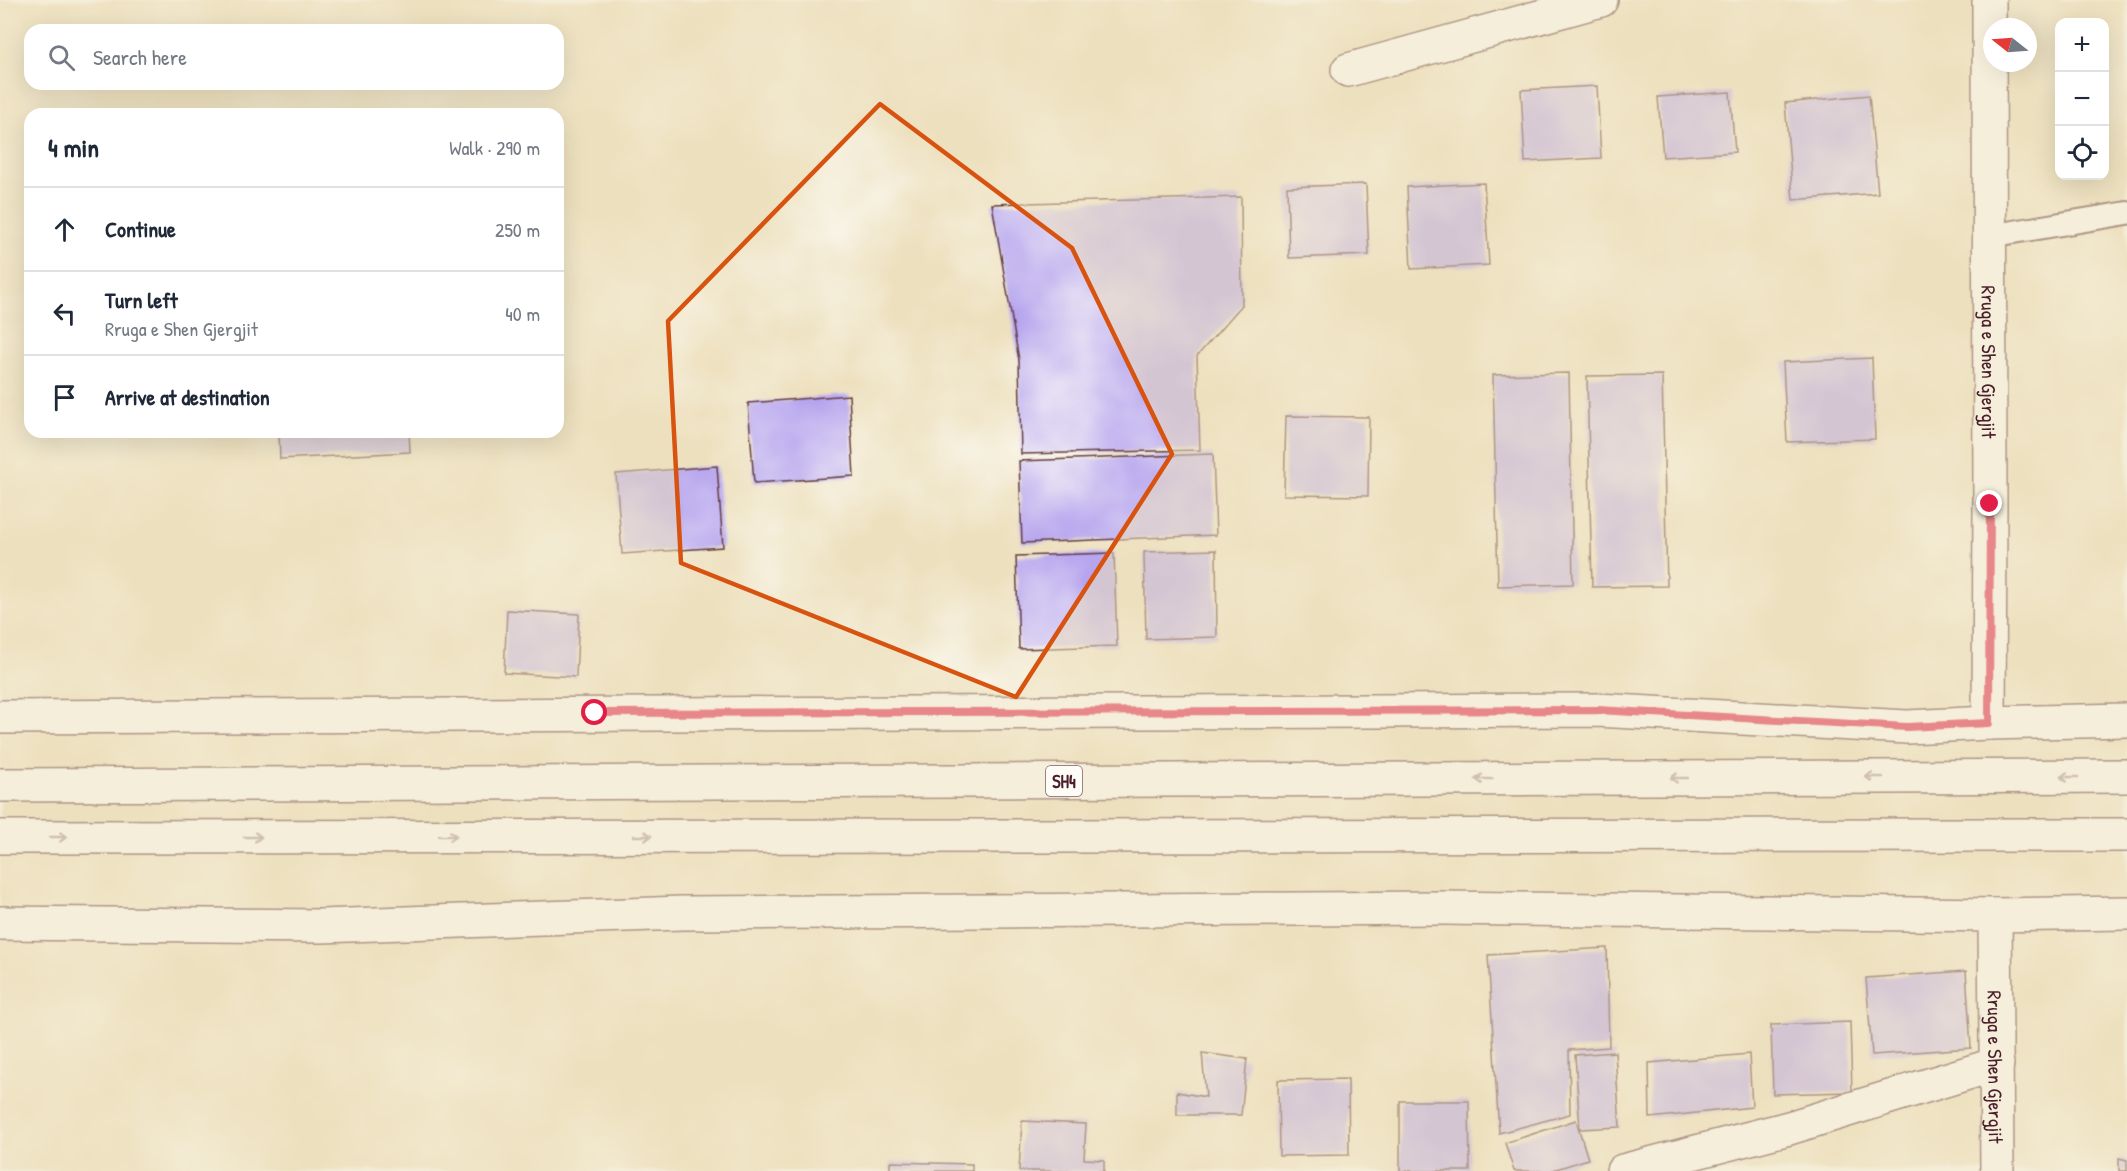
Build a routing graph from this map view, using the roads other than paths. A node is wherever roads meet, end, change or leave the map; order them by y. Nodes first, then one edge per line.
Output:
1 (1601, 0) edge
2 (1989, 0) edge
3 (1348, 70) dead end
4 (2127, 213) edge
5 (1989, 236) junction
6 (0, 717) edge
7 (2127, 720) edge
8 (1989, 723) junction
9 (2127, 776) edge
10 (0, 785) edge
11 (2127, 835) edge
12 (0, 837) edge
13 (2127, 913) edge
14 (1995, 915) junction
15 (0, 923) edge
16 (1997, 1064) junction
17 (1623, 1171) edge
18 (1997, 1171) edge

1 - 3 main road
2 - 5 main road, Rruga e Shen Gjergjit
4 - 5 lane
5 - 8 main road, Rruga e Shen Gjergjit
6 - 8 main road
7 - 8 main road
9 -> 10 main road, SH4
12 -> 11 main road
13 - 14 main road
14 - 15 main road
14 - 16 main road, Rruga e Shen Gjergjit
16 - 17 main road
16 - 18 main road, Rruga e Shen Gjergjit

